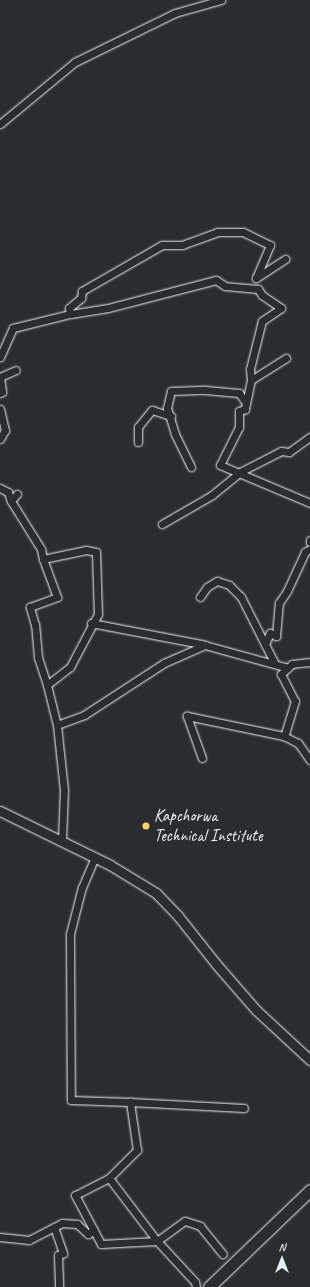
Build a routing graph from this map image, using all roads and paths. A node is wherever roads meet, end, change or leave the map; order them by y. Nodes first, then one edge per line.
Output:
1 (221, 0) edge
2 (0, 124) edge
3 (285, 259) dead end
4 (70, 314) junction
5 (0, 357) edge
6 (286, 358) dead end
7 (16, 370) dead end
8 (0, 377) edge
9 (251, 380) junction
10 (0, 393) edge
11 (246, 403) junction
12 (0, 409) edge
13 (171, 416) junction
14 (310, 437) edge
15 (0, 439) edge
16 (138, 442) dead end
17 (191, 467) dead end
18 (238, 473) junction
19 (0, 488) edge
20 (17, 494) dead end
21 (11, 501) junction
22 (310, 504) edge
23 (162, 524) dead end
24 (310, 549) edge
25 (43, 559) junction
26 (200, 597) dead end
27 (91, 623) junction
28 (264, 644) junction
29 (205, 645) junction
30 (310, 662) edge
31 (275, 664) junction
32 (288, 668) junction
33 (47, 685) junction
34 (57, 725) junction
35 (284, 736) junction
36 (202, 758) dead end
37 (310, 760) edge
38 (0, 811) edge
39 (62, 840) junction
40 (95, 857) junction
41 (310, 1060) edge
42 (130, 1102) junction
43 (244, 1108) dead end
44 (109, 1178) junction
45 (310, 1190) edge
46 (54, 1227) junction
47 (94, 1230) junction
48 (0, 1237) edge
49 (157, 1241) junction
50 (223, 1254) dead end
51 (59, 1287) edge
52 (196, 1287) edge
53 (209, 1287) edge

1 - 2 street
3 - 4 street
4 - 5 street
4 - 9 street
6 - 9 street
7 - 8 street
8 - 10 street
9 - 11 street
11 - 13 street
11 - 18 street
12 - 15 street
13 - 16 street
13 - 17 street
14 - 18 street
18 - 22 street
18 - 23 street
19 - 21 street
20 - 21 street
21 - 25 street
24 - 28 street
25 - 27 street
25 - 33 street
26 - 28 street
27 - 29 street
27 - 33 street
28 - 31 street
29 - 31 street
29 - 34 street
30 - 32 street
31 - 32 street
32 - 35 street
33 - 34 street
34 - 39 street
35 - 36 street
35 - 37 street
38 - 39 street
39 - 40 street
40 - 41 street
40 - 42 street
42 - 43 street
42 - 44 street
44 - 47 street
44 - 49 street
45 - 53 main road
46 - 47 street
46 - 48 street
46 - 51 street
47 - 49 street
49 - 50 street
49 - 52 street

